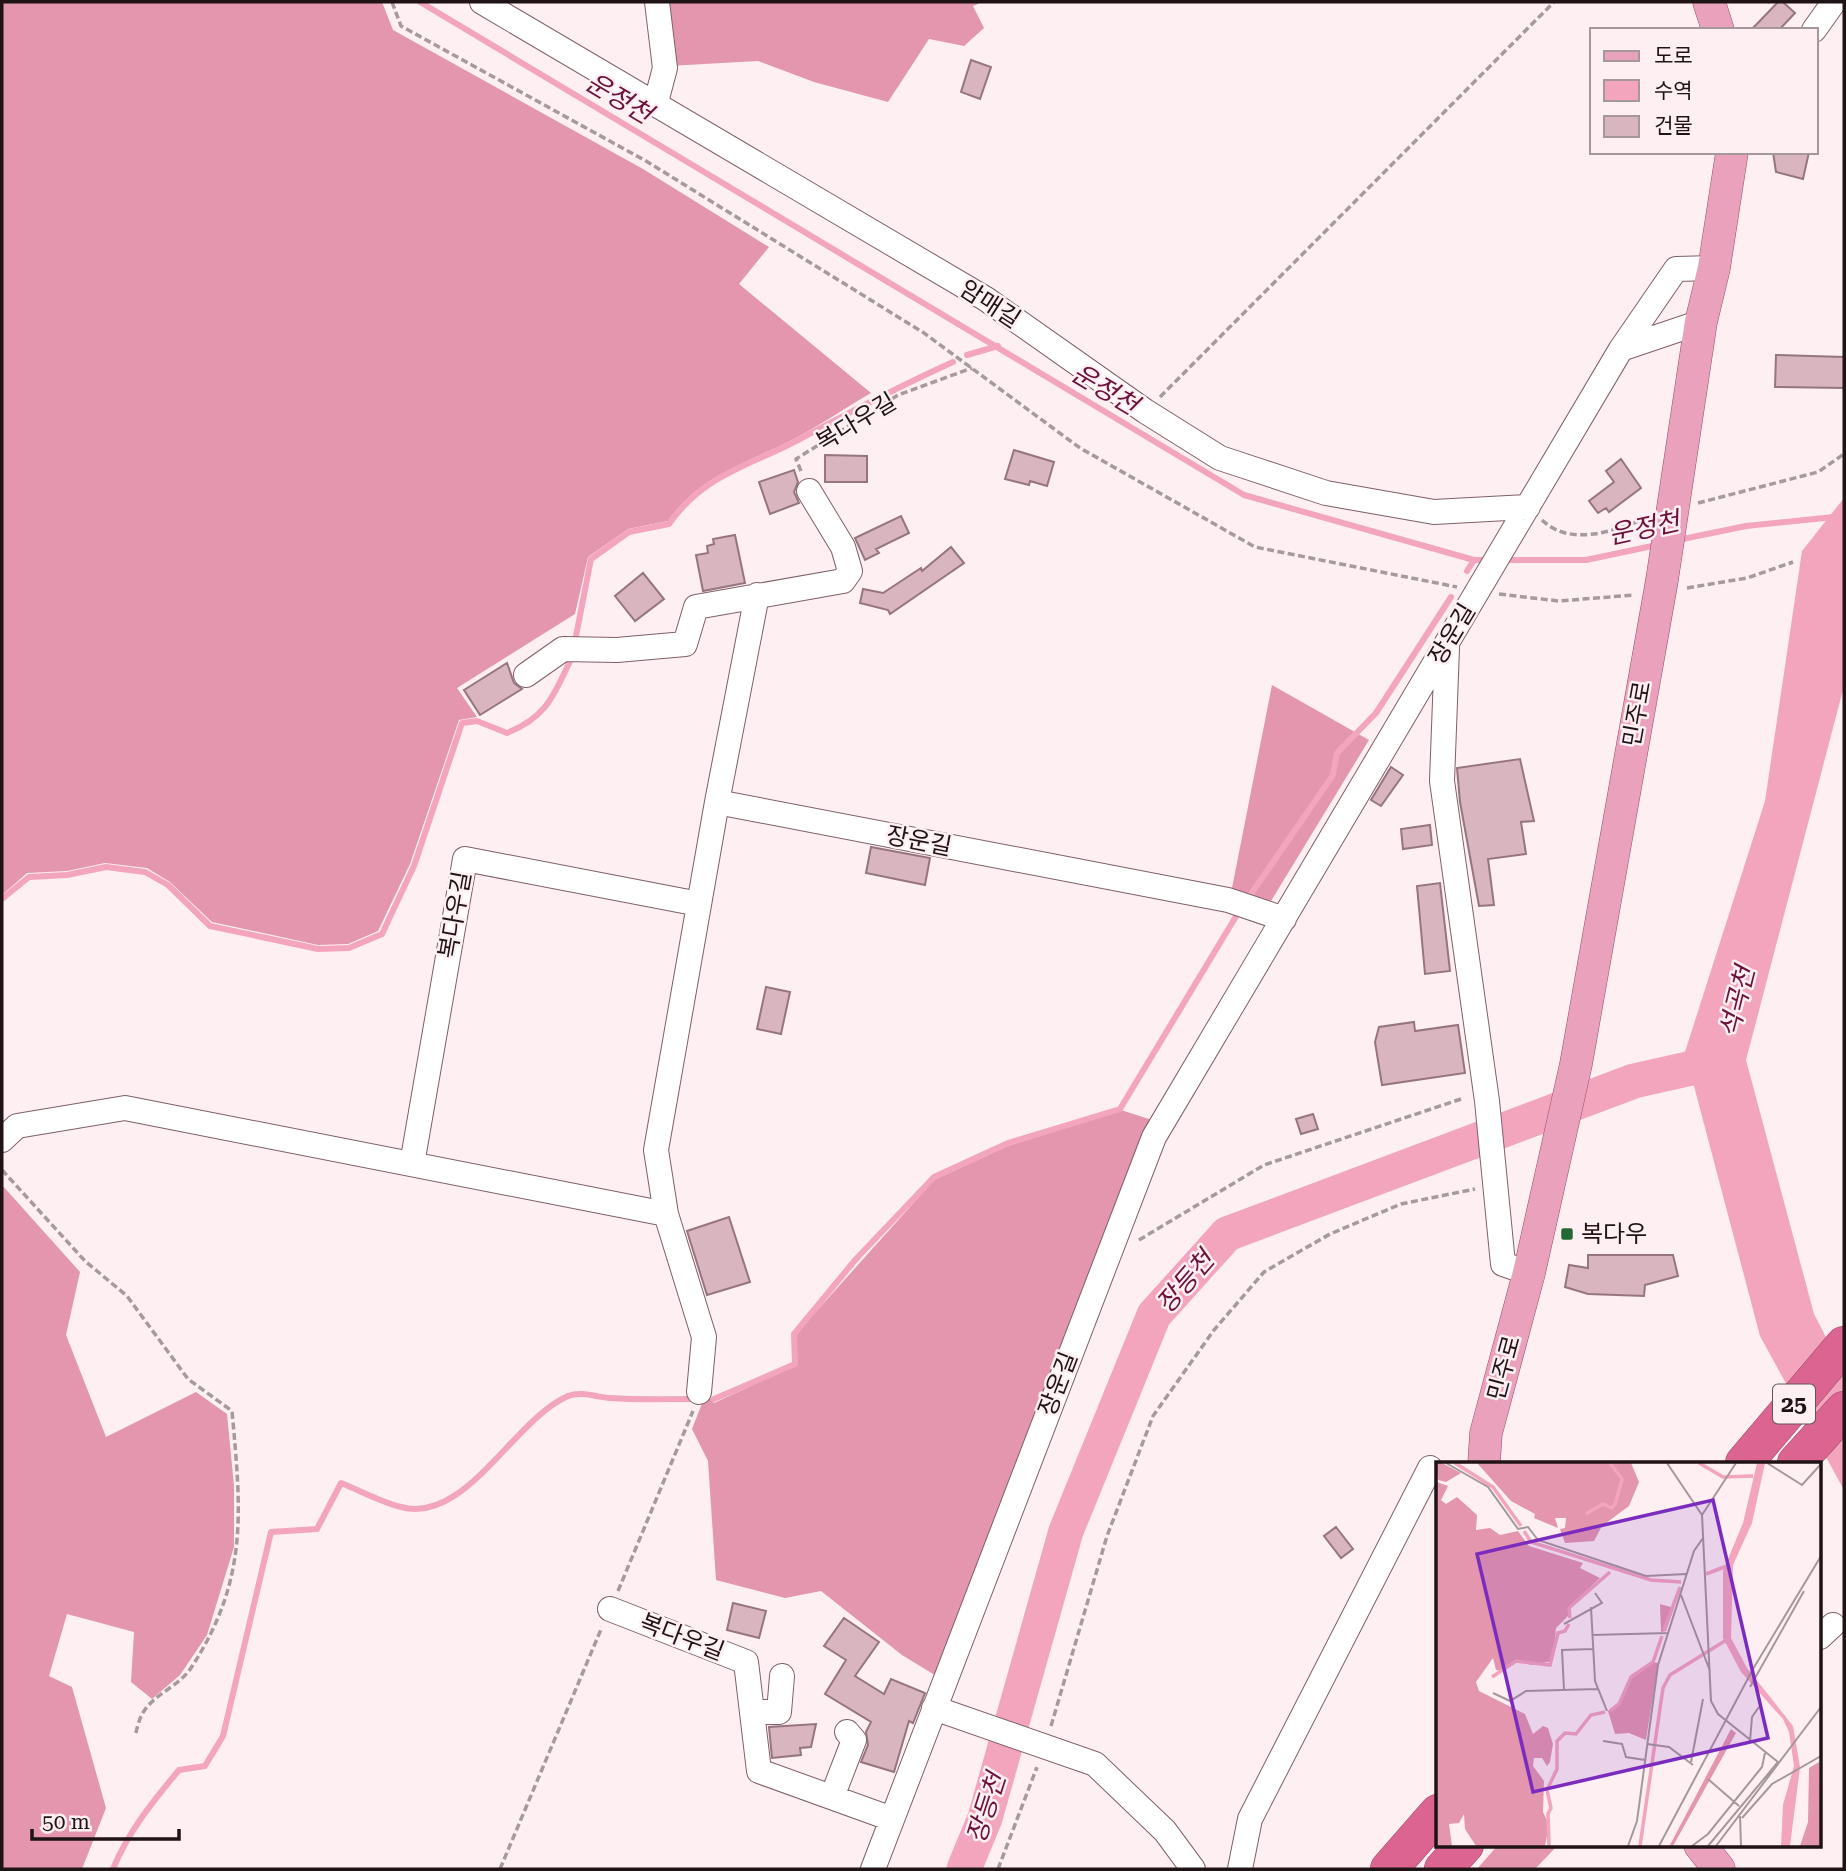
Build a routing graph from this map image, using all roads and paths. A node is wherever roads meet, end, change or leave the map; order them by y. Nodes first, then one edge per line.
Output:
1 (482, 2) edge
2 (657, 2) edge
3 (1554, 2) edge
4 (1709, 2) edge
5 (1834, 2) edge
6 (1717, 28) edge
7 (1815, 28) edge
8 (656, 102) junction
9 (1732, 154) edge
10 (1714, 268) junction
11 (1701, 322) junction
12 (1621, 349) junction
13 (972, 368) dead end
14 (1145, 411) junction
15 (809, 491) joint
16 (1522, 517) junction
17 (757, 595) junction
18 (1448, 642) junction
19 (526, 675) dead end
20 (717, 802) junction
21 (699, 904) junction
22 (1284, 919) junction
23 (1485, 1094) junction
24 (2, 1140) edge
25 (411, 1164) junction
26 (2, 1171) edge
27 (1496, 1180) junction
28 (666, 1214) junction
29 (1106, 1257) junction
30 (1529, 1273) junction
31 (1844, 1345) edge
32 (698, 1392) dead end
33 (1844, 1410) edge
34 (1483, 1462) edge
35 (1745, 1462) edge
36 (1797, 1462) edge
37 (1430, 1468) dead end
38 (610, 1609) dead end
39 (782, 1676) dead end
40 (934, 1708) junction
41 (752, 1712) junction
42 (847, 1732) dead end
43 (135, 1736) dead end
44 (1042, 1745) junction
45 (832, 1797) junction
46 (1436, 1815) edge
47 (892, 1819) junction
48 (1464, 1846) edge
49 (873, 1869) edge
50 (998, 1869) edge
51 (1194, 1869) edge
52 (1240, 1869) edge
53 (1389, 1869) edge
54 (1443, 1869) edge

1 - 8 street, 암매길
2 - 8 street
3 - 14 path
4 - 6 main road
5 - 7 street
8 - 14 street, 암매길
9 - 10 main road, 민주로
10 - 11 main road, 민주로
10 - 12 street, 장운길
11 - 12 street
11 - 30 main road, 민주로
12 - 16 street, 장운길
13 - 15 path, 복다우길
14 - 16 street, 암매길
15 - 17 street
16 - 18 street, 장운길
17 - 19 street
17 - 20 street
18 - 22 street, 장운길
18 - 23 street
20 - 21 street
20 - 22 street, 장운길
21 - 25 street, 복다우길
21 - 28 street
22 - 29 street, 장운길
23 - 27 street
23 - 29 path
24 - 25 street
25 - 28 street
26 - 43 path
27 - 30 street
27 - 44 path
28 - 32 street
29 - 40 street, 장운길
30 - 34 main road, 민주로
31 - 35 highway, 25
33 - 36 highway, 25
37 - 52 street
38 - 41 street, 복다우길
39 - 41 street
40 - 44 street
40 - 47 street, 장운길
41 - 45 street, 복다우길
42 - 45 street
44 - 50 path
44 - 51 street
45 - 47 street, 복다우길
46 - 53 highway
47 - 49 street, 장운길
48 - 54 highway

